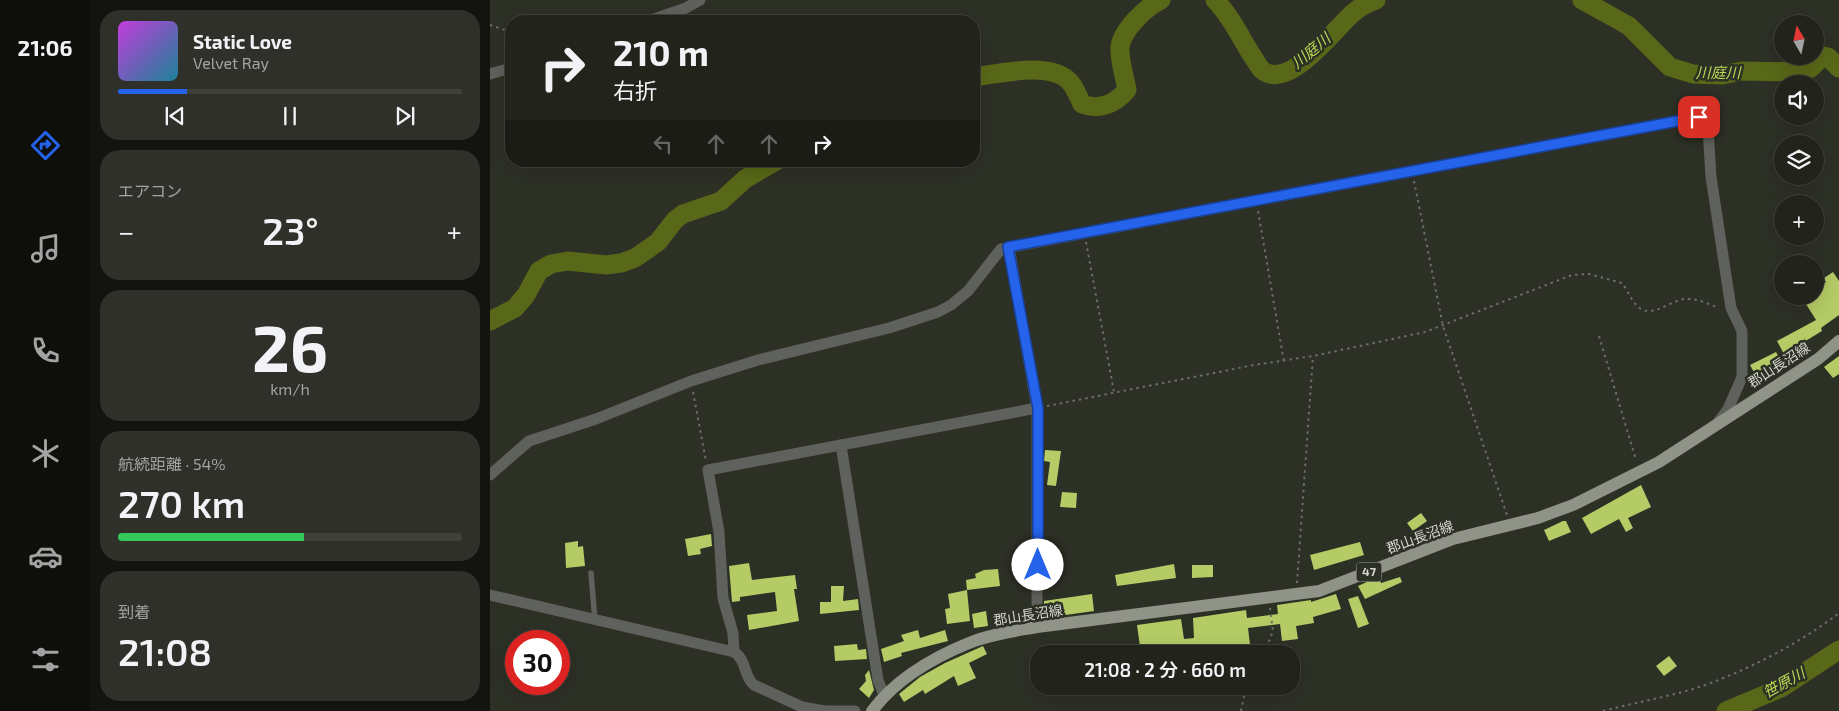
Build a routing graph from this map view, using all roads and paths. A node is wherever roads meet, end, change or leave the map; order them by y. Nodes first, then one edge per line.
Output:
1 (700, 0) edge
2 (666, 15) edge
3 (490, 25) edge
4 (505, 30) edge
5 (505, 70) edge
6 (490, 74) edge
7 (1412, 171) junction
8 (1256, 201) junction
9 (1084, 234) junction
10 (1008, 247) junction
11 (1731, 308) junction
12 (1443, 326) junction
13 (1599, 336) dead end
14 (1839, 341) edge
15 (1313, 356) junction
16 (1284, 362) junction
17 (691, 380) junction
18 (1114, 392) junction
19 (1038, 408) junction
20 (1719, 421) junction
21 (841, 445) junction
22 (708, 470) junction
23 (1640, 472) junction
24 (490, 475) edge
25 (1509, 525) junction
26 (591, 573) dead end
27 (490, 595) edge
28 (1296, 596) junction
29 (1268, 598) junction
30 (1839, 613) edge
31 (595, 621) junction
32 (1037, 627) junction
33 (1267, 645) edge
34 (734, 652) junction
35 (884, 695) junction
36 (1244, 695) edge
37 (826, 711) edge
38 (855, 711) edge
39 (872, 711) edge
40 (1241, 711) edge
41 (1603, 711) edge

1 - 2 street
3 - 4 path
5 - 6 street
7 - 8 street
7 - 11 street
7 - 12 path
8 - 9 street
8 - 16 path
9 - 10 street
9 - 18 path
10 - 17 street
10 - 19 street
11 - 12 path
11 - 20 street
12 - 15 path
12 - 25 path
13 - 23 path
14 - 20 main road, 郡山長沼線 / 47
15 - 16 path
15 - 28 path
16 - 18 path
17 - 22 path
17 - 24 street
18 - 19 path
19 - 21 street
19 - 32 street
20 - 23 main road, 郡山長沼線 / 47
21 - 22 street
21 - 35 street
22 - 34 street
23 - 25 main road, 郡山長沼線 / 47
25 - 28 main road, 郡山長沼線 / 47
26 - 31 lane
27 - 31 street
28 - 29 main road, 郡山長沼線 / 47
29 - 32 main road, 郡山長沼線 / 47
29 - 33 path
30 - 41 path
31 - 34 street
32 - 35 main road, 郡山長沼線 / 47
34 - 37 street
35 - 39 main road, 郡山長沼線 / 47
36 - 40 path
37 - 38 street

